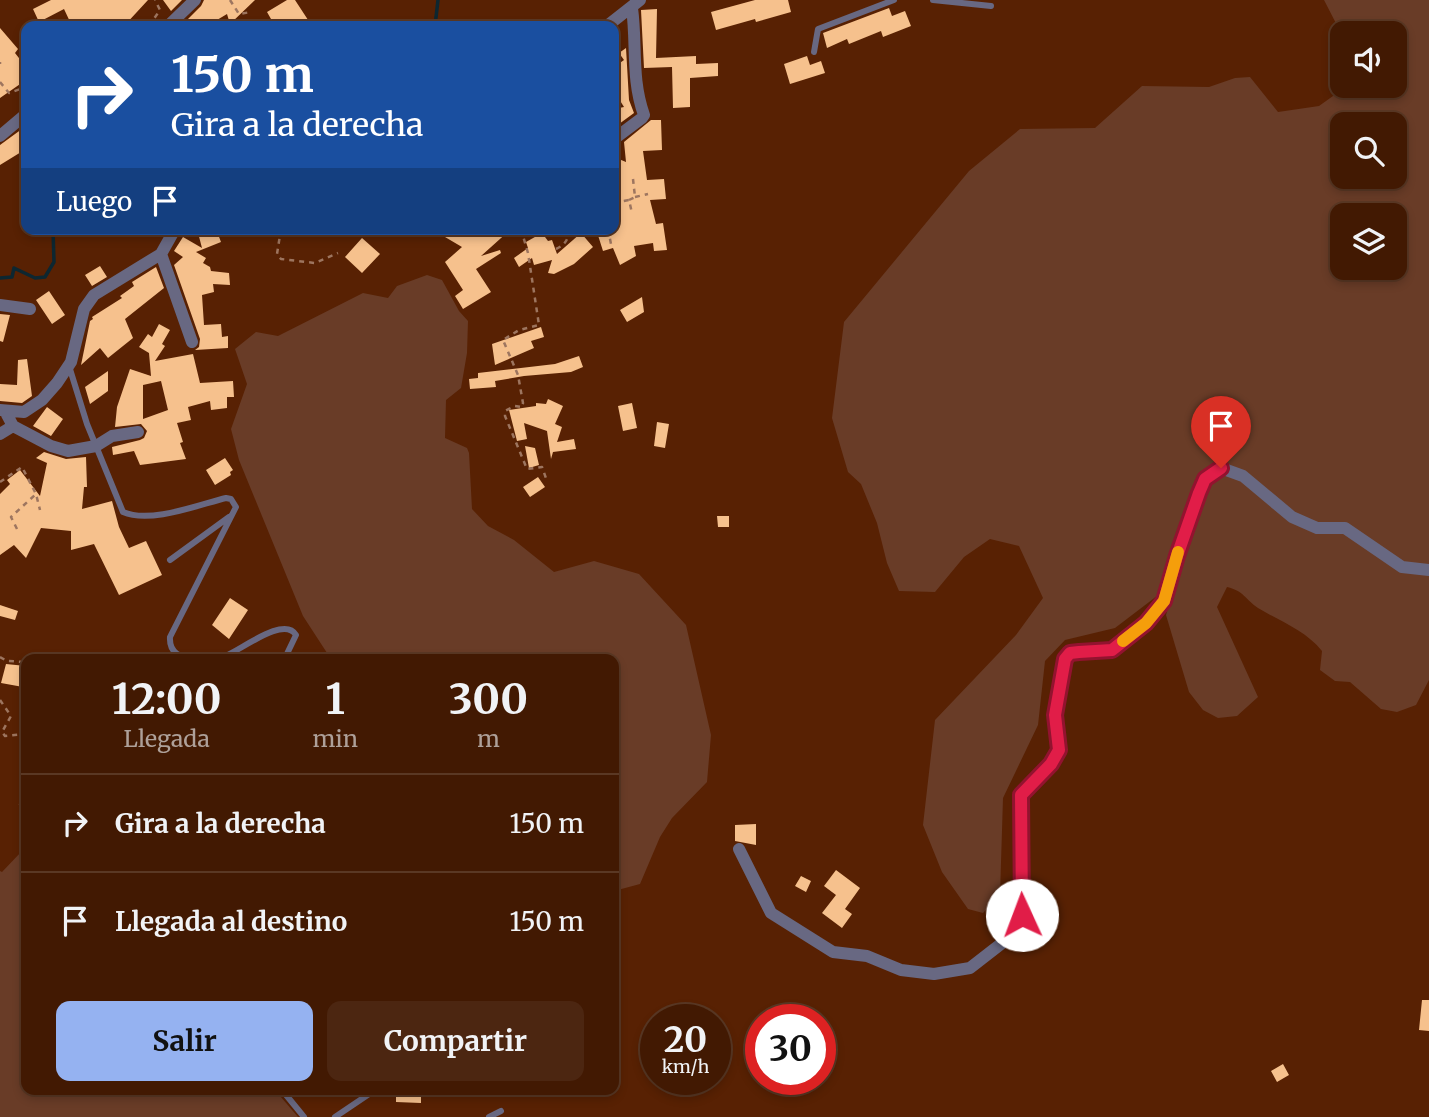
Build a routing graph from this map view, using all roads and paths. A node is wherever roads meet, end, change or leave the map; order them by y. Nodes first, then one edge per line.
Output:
1 (155, 0) edge
2 (195, 0) edge
3 (230, 0) edge
4 (894, 0) edge
5 (933, 0) edge
6 (636, 4) edge
7 (990, 6) dead end
8 (251, 12) dead end
9 (152, 21) edge
10 (173, 21) edge
11 (614, 21) edge
12 (814, 52) dead end
13 (0, 82) edge
14 (21, 89) edge
15 (21, 118) edge
16 (619, 135) edge
17 (0, 136) edge
18 (633, 179) dead end
19 (648, 194) dead end
20 (635, 197) junction
21 (629, 200) junction
22 (619, 202) edge
23 (632, 213) dead end
24 (172, 235) edge
25 (280, 235) edge
26 (523, 235) edge
27 (569, 235) edge
28 (609, 235) edge
29 (611, 243) dead end
30 (556, 249) dead end
31 (338, 253) dead end
32 (161, 254) junction
33 (0, 304) edge
34 (30, 309) dead end
35 (192, 342) dead end
36 (69, 366) junction
37 (3, 411) edge
38 (13, 426) junction
39 (138, 432) dead end
40 (0, 434) edge
41 (96, 446) junction
42 (547, 481) dead end
43 (0, 482) edge
44 (36, 494) junction
45 (40, 510) dead end
46 (231, 516) junction
47 (17, 529) dead end
48 (170, 560) dead end
49 (1429, 570) edge
50 (176, 654) edge
51 (228, 654) edge
52 (287, 654) edge
53 (0, 657) edge
54 (21, 662) edge
55 (0, 700) edge
56 (21, 734) edge
57 (21, 799) edge
58 (20, 805) dead end
59 (739, 849) dead end
60 (286, 1095) edge
61 (368, 1095) edge
62 (501, 1111) dead end
63 (304, 1117) edge
64 (335, 1117) edge
65 (489, 1117) edge

1 - 9 path
2 - 10 street
3 - 8 path
4 - 12 lane
5 - 7 lane
6 - 11 street
6 - 16 street
13 - 14 path
15 - 17 street
18 - 20 path
19 - 20 path
20 - 21 path
21 - 22 path
21 - 23 path
24 - 32 street
25 - 31 path
26 - 42 path
27 - 30 path
28 - 29 path
32 - 35 street
32 - 36 street
33 - 34 street
36 - 37 street
36 - 41 lane
37 - 38 street
38 - 40 street
38 - 41 street
39 - 41 street
41 - 46 lane
43 - 44 path
44 - 45 path
44 - 47 path
46 - 48 lane
46 - 50 lane
49 - 59 street
51 - 52 lane
53 - 54 path
55 - 56 path
57 - 58 path
60 - 63 lane
61 - 64 lane
62 - 65 lane

